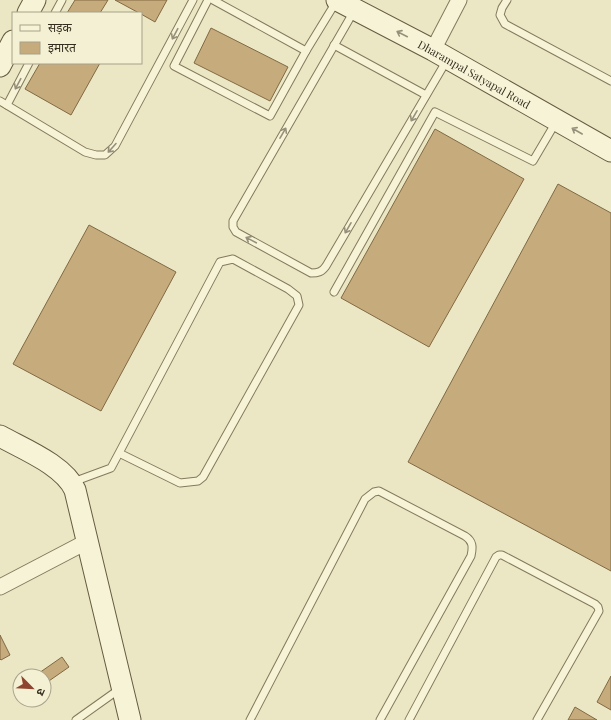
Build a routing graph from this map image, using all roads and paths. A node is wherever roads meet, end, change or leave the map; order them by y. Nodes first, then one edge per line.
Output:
1 (35, 0) edge
2 (62, 0) edge
3 (193, 0) edge
4 (208, 0) edge
5 (213, 0) edge
6 (459, 0) edge
7 (507, 0) edge
8 (349, 2) edge
9 (29, 12) edge
10 (56, 12) edge
11 (12, 44) edge
12 (334, 45) junction
13 (440, 49) junction
14 (306, 51) junction
15 (28, 64) edge
16 (0, 66) edge
17 (611, 81) edge
18 (426, 95) junction
19 (0, 101) edge
20 (7, 105) junction
21 (558, 120) junction
22 (611, 134) edge
23 (611, 151) edge
24 (334, 292) dead end
25 (0, 436) edge
26 (119, 453) junction
27 (72, 482) junction
28 (88, 541) junction
29 (0, 587) edge
30 (122, 686) junction
31 (76, 720) edge
32 (130, 720) edge
33 (250, 720) edge
34 (380, 720) edge
35 (409, 720) edge
36 (537, 720) edge

1 - 9 street
2 - 10 lane
3 -> 20 lane
4 - 14 lane
5 - 14 lane
6 - 13 street
7 - 17 lane
8 - 12 lane
8 - 13 street, Dharampal Satyapal Road
8 - 14 lane
11 - 16 street
12 - 18 lane
18 -> 12 lane
13 - 18 lane
13 - 21 street, Dharampal Satyapal Road
13 - 22 street, Dharampal Satyapal Road
15 -> 20 lane
19 - 20 lane
23 -> 21 street, Dharampal Satyapal Road
21 - 24 lane
25 - 27 street
26 - 26 lane
26 - 27 lane
27 - 28 street
28 - 29 street
28 - 30 street
30 - 31 lane
30 - 32 street
33 - 34 lane
35 - 36 lane

